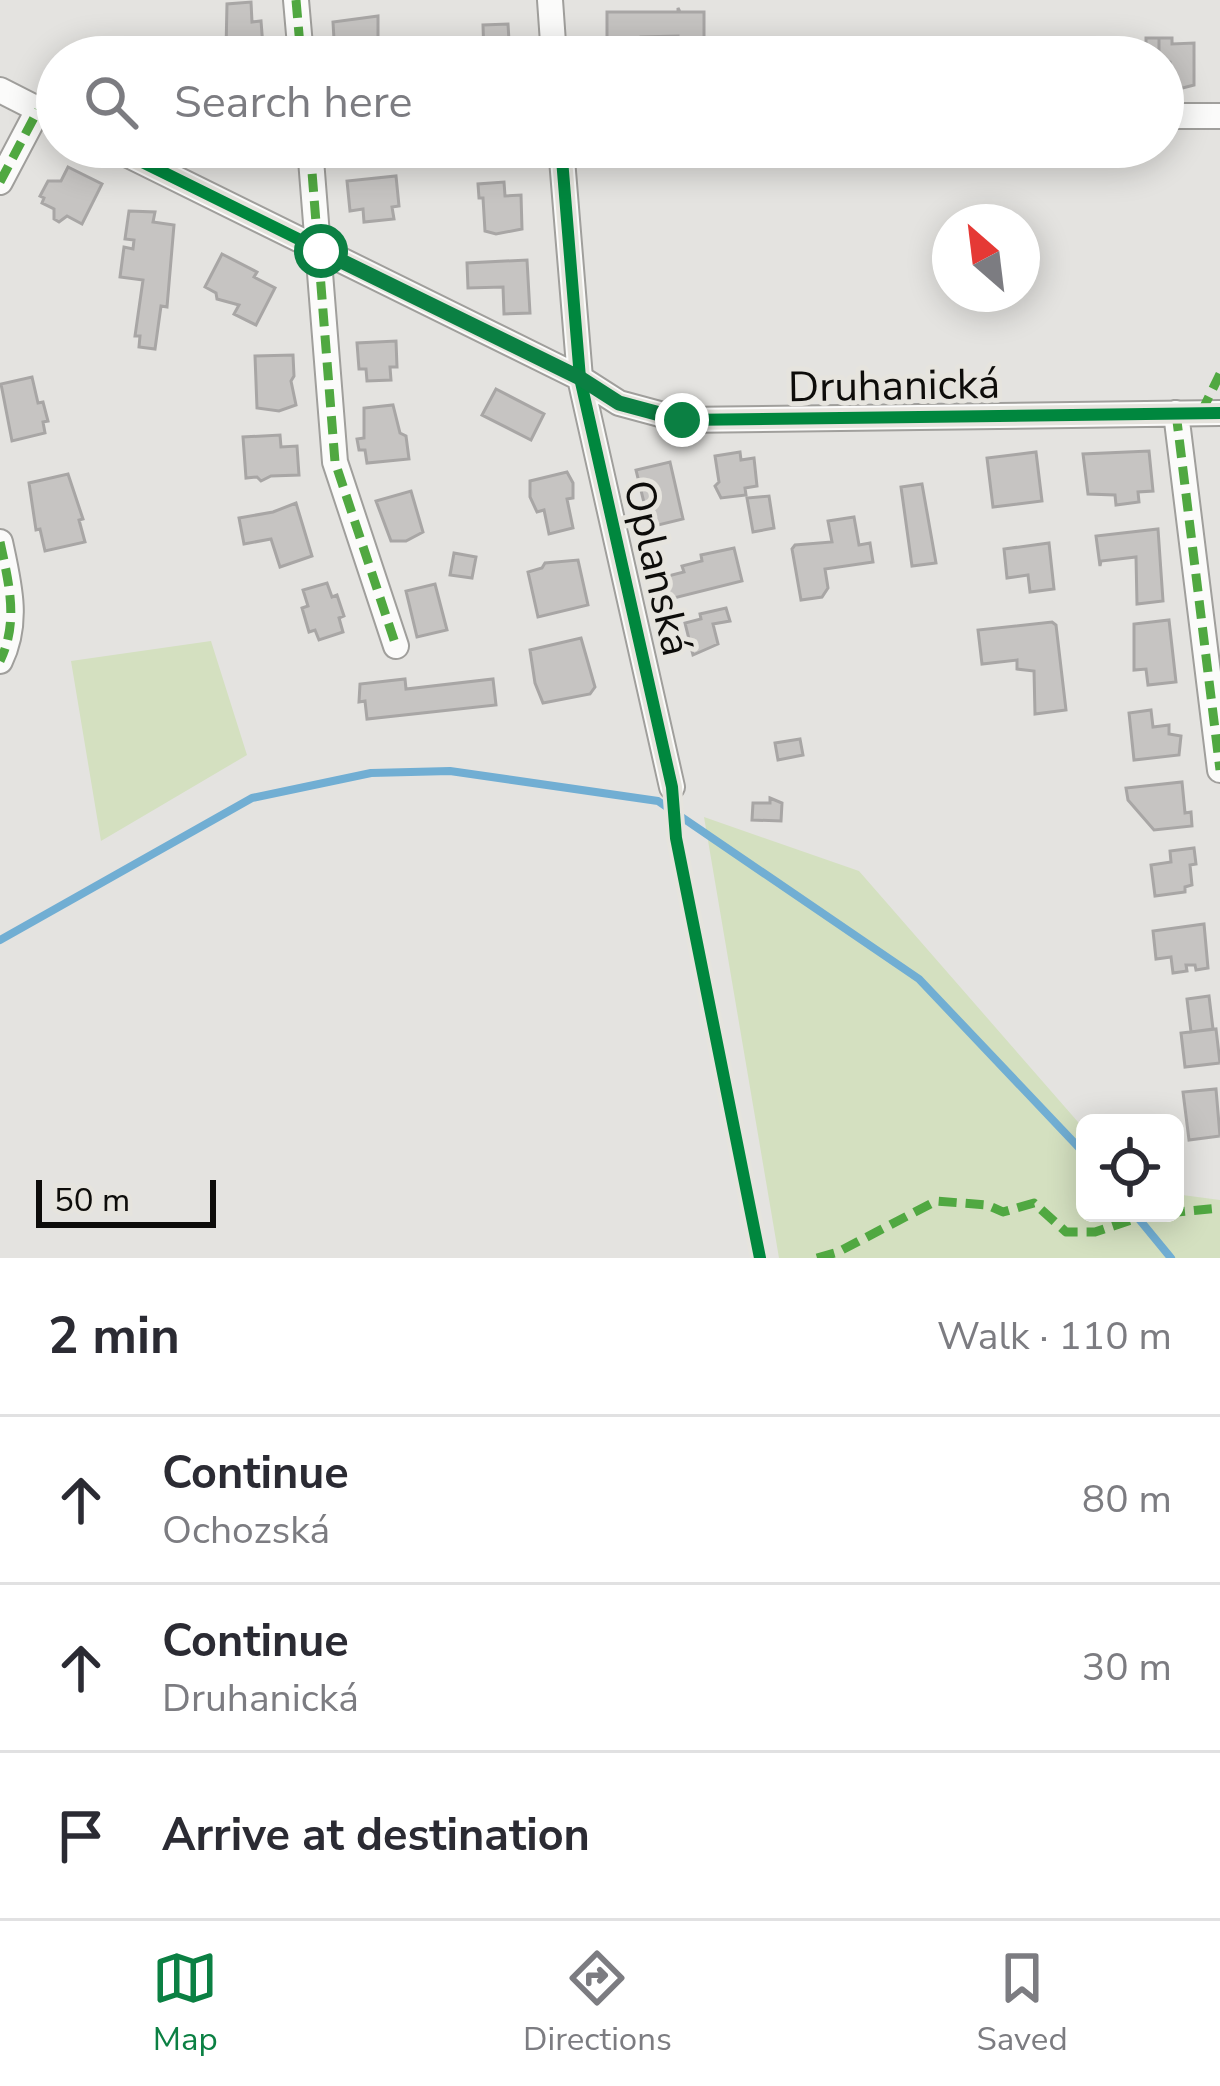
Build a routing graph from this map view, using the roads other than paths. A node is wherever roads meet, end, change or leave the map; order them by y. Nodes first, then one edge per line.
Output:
1 (296, 0) edge
2 (550, 0) edge
3 (300, 36) edge
4 (553, 36) edge
5 (0, 90) edge
6 (36, 108) edge
7 (1184, 116) edge
8 (1220, 116) edge
9 (36, 130) edge
10 (154, 168) edge
11 (312, 168) edge
12 (563, 168) edge
13 (0, 182) edge
14 (321, 251) junction
15 (580, 378) junction
16 (1177, 413) junction
17 (1220, 413) edge
18 (0, 542) edge
19 (395, 646) dead end
20 (0, 661) edge
21 (1220, 770) edge
22 (672, 787) dead end

1 - 3 street
2 - 4 street
5 - 6 street
7 - 8 street
9 - 13 street
10 - 14 street, Druhanická
11 - 14 street
12 - 15 street, Oplanská
14 - 15 street, Druhanická
14 - 19 street
15 - 16 street, Druhanická
15 - 22 street, Oplanská
16 - 17 street, Druhanická
16 - 21 street
18 - 20 street

